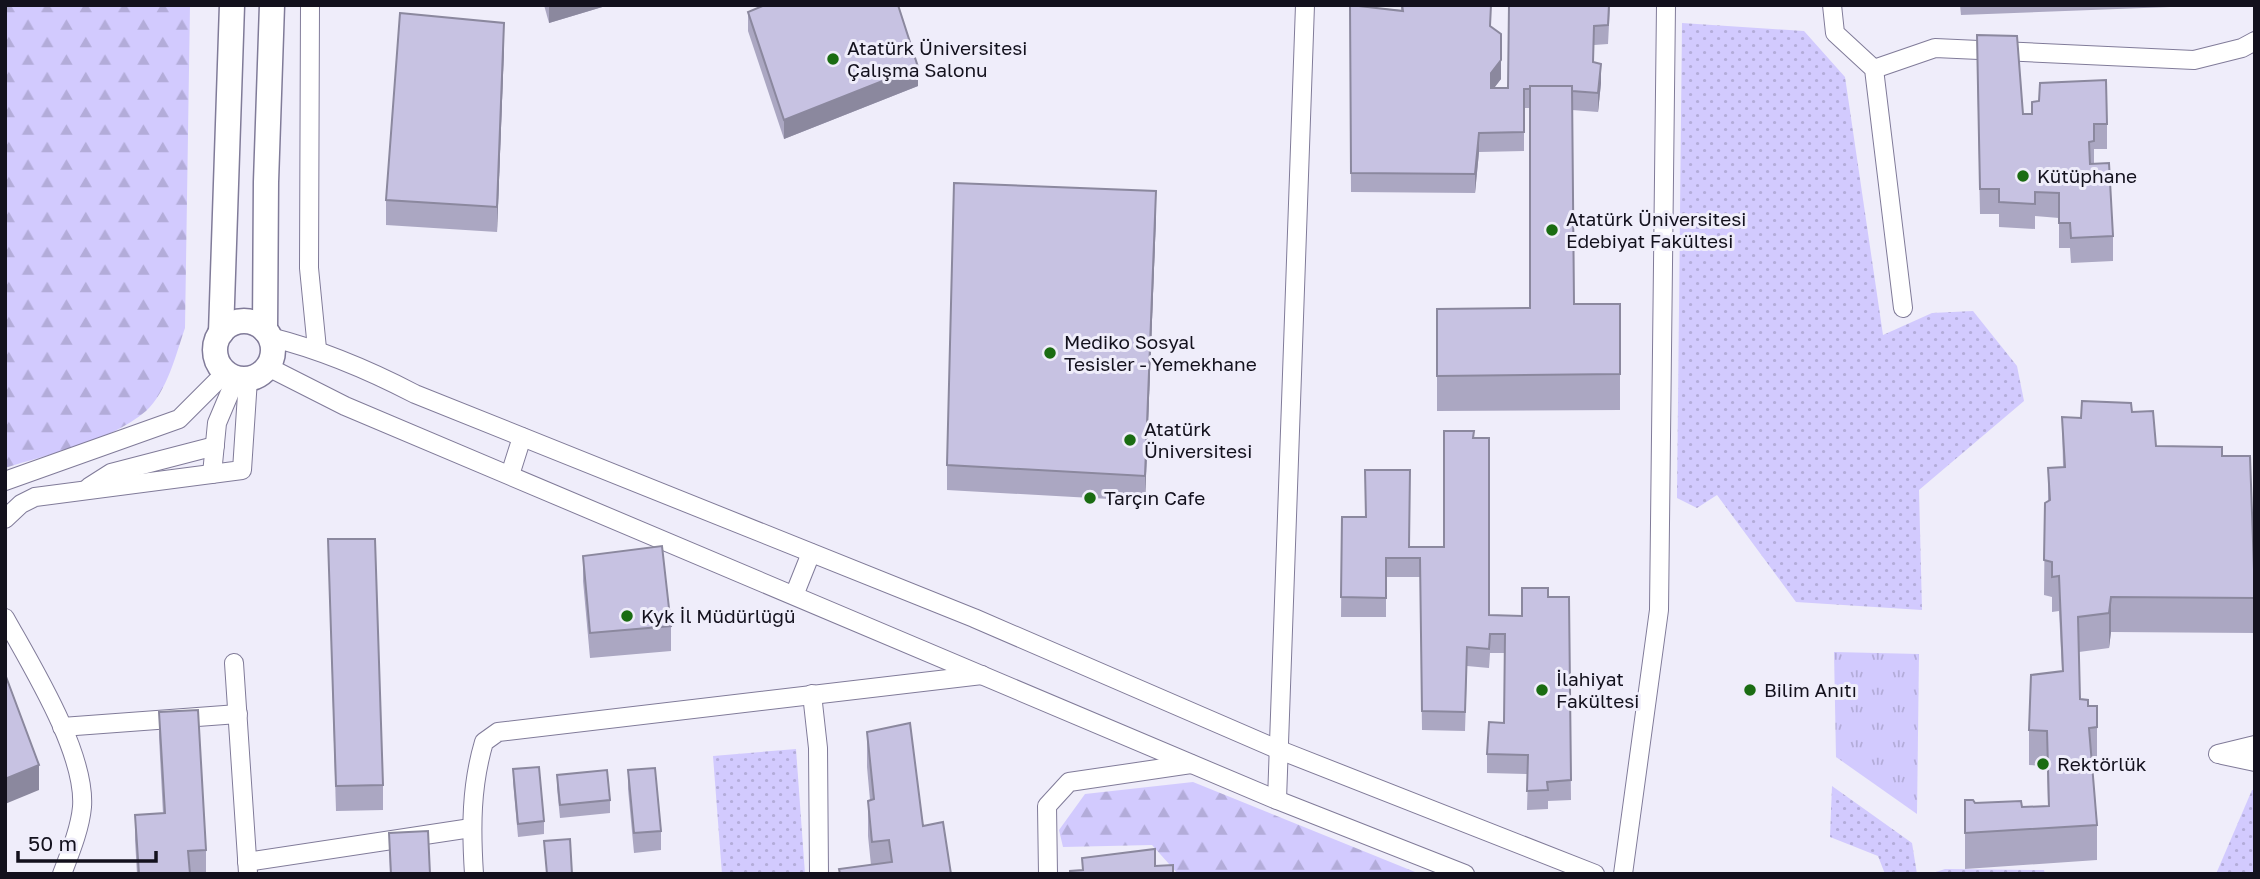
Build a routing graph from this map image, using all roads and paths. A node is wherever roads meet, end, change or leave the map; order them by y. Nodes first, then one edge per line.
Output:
1 (232, 5) edge
2 (272, 5) edge
3 (310, 5) edge
4 (1306, 5) edge
5 (1666, 5) edge
6 (1832, 5) edge
7 (2255, 41) edge
8 (1874, 69) junction
9 (1903, 308) dead end
10 (221, 333) junction
11 (268, 333) junction
12 (317, 349) junction
13 (245, 374) junction
14 (522, 437) junction
15 (215, 446) junction
16 (212, 474) junction
17 (510, 475) junction
18 (5, 481) edge
19 (84, 491) junction
20 (5, 519) edge
21 (811, 553) junction
22 (795, 593) junction
23 (5, 618) edge
24 (234, 663) dead end
25 (985, 674) junction
26 (812, 694) junction
27 (238, 714) junction
28 (62, 727) junction
29 (2255, 745) edge
30 (1277, 748) junction
31 (2255, 762) edge
32 (1195, 763) junction
33 (1277, 800) junction
34 (471, 828) junction
35 (247, 868) edge
36 (62, 874) edge
37 (474, 874) edge
38 (819, 874) edge
39 (1048, 874) edge
40 (1465, 874) edge
41 (1595, 874) edge
42 (1623, 874) edge

1 - 10 main road
2 - 11 main road
3 - 12 street
4 - 30 street
5 - 42 street
6 - 8 street
7 - 8 street
8 - 9 street
10 - 11 main road
10 - 13 main road
11 - 12 street
11 - 13 main road
12 - 14 street
13 - 15 street
13 - 16 street
13 - 17 street
13 - 18 street
14 - 17 street
14 - 21 street
15 - 16 street
15 - 19 street
16 - 19 street
17 - 22 street
19 - 20 street
21 - 22 street
21 - 30 street
22 - 25 street
23 - 28 street
24 - 27 street
25 - 26 street
25 - 32 street
26 - 34 street
26 - 38 street
27 - 28 street
27 - 35 street
28 - 36 street
29 - 31 street
30 - 33 street
30 - 41 street
32 - 33 street
32 - 39 street
33 - 40 street
34 - 35 street
34 - 37 street

